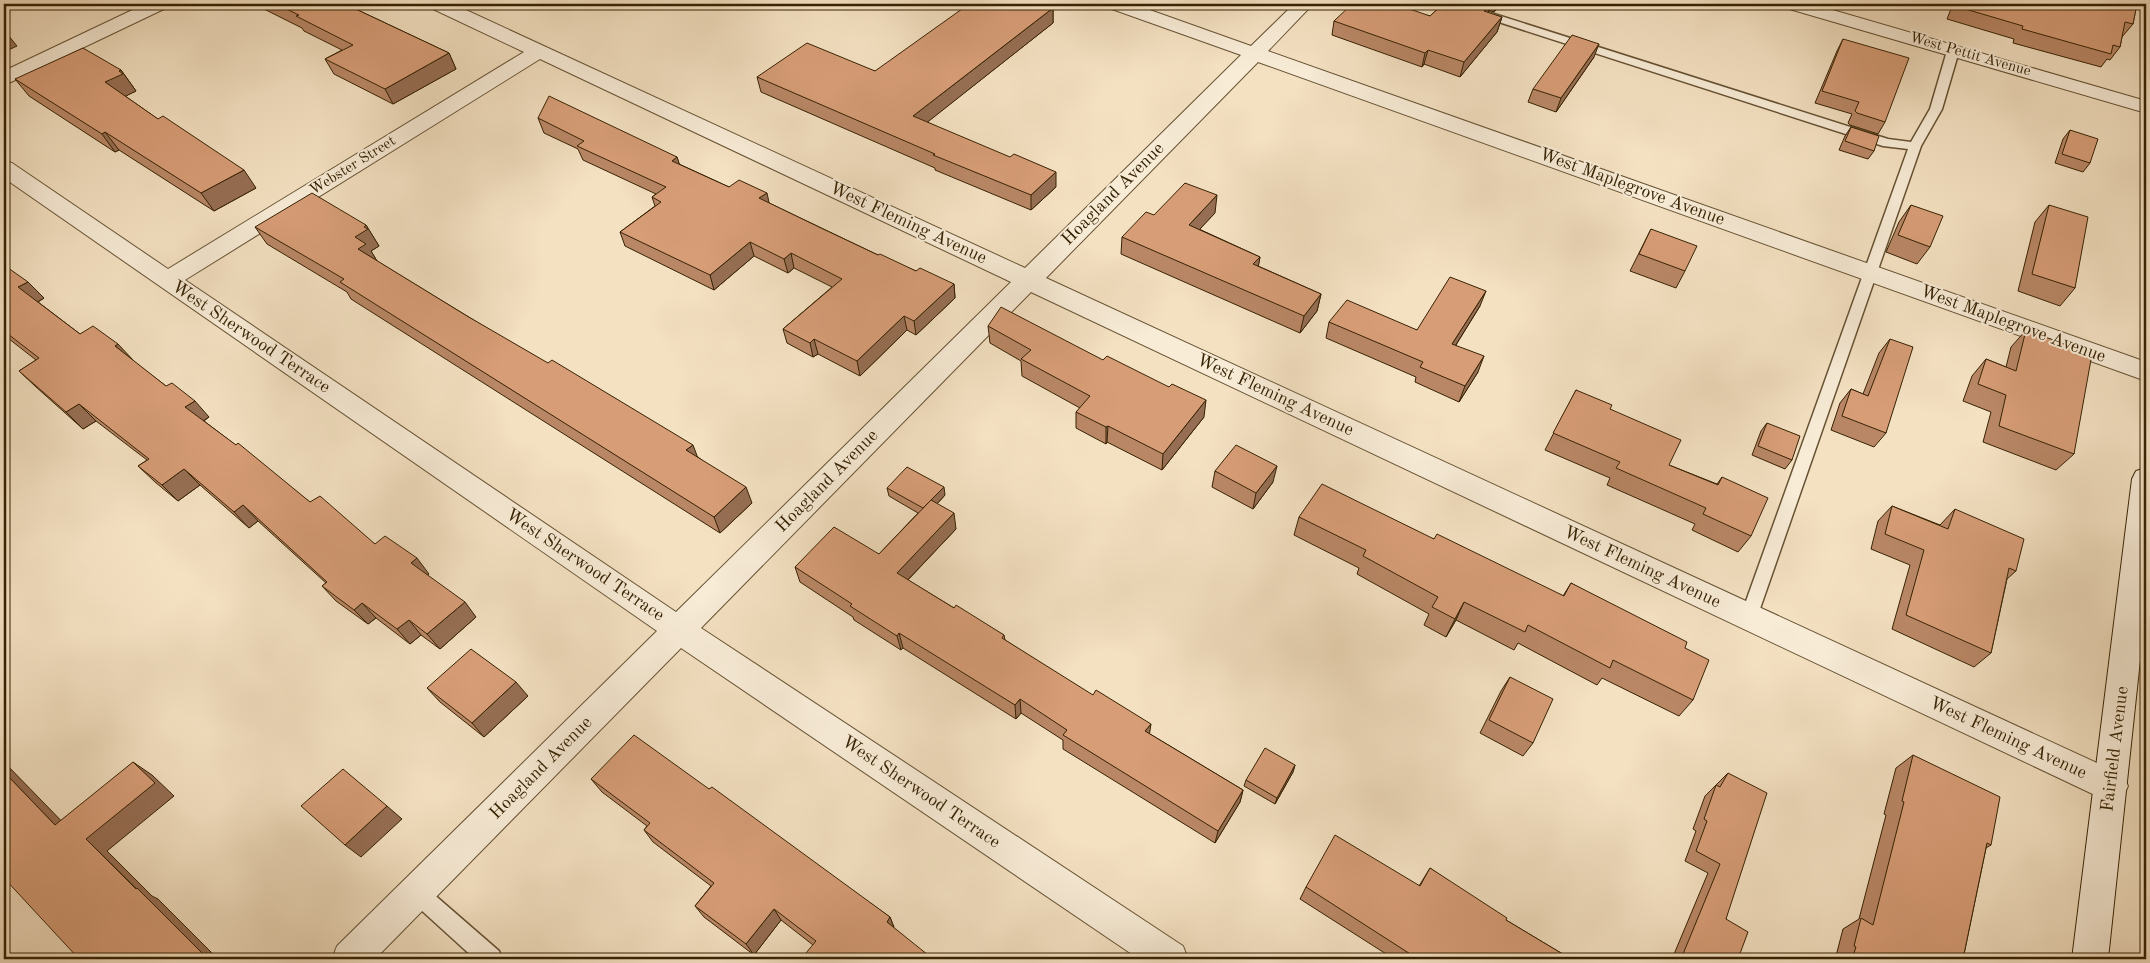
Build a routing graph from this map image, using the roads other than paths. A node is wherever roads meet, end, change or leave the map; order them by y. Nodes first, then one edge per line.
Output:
1 (160, 4) edge
2 (438, 4) edge
3 (1116, 4) edge
4 (1304, 4) edge
5 (1453, 4) edge
6 (1793, 4) edge
7 (538, 51) junction
8 (1953, 51) junction
9 (1254, 53) junction
10 (4, 78) edge
11 (2146, 107) edge
12 (1915, 146) junction
13 (4, 168) edge
14 (1872, 273) junction
15 (1028, 279) junction
16 (167, 280) junction
17 (2146, 372) edge
18 (2146, 479) edge
19 (1749, 618) junction
20 (679, 630) junction
21 (2111, 786) junction
22 (416, 892) junction
23 (350, 959) edge
24 (491, 959) edge
25 (1170, 959) edge
26 (2090, 959) edge

1 - 10 street
2 - 7 street, West Fleming Avenue
3 - 9 street, West Maplegrove Avenue
4 - 9 street, Hoagland Avenue
5 - 12 lane
6 - 8 street, West Pettit Avenue
7 - 15 street, West Fleming Avenue
7 - 16 street, Webster Street
8 - 11 street, West Pettit Avenue
8 - 12 lane
9 - 14 street, West Maplegrove Avenue
9 - 15 street, Hoagland Avenue
12 - 14 lane
13 - 16 street, West Sherwood Terrace
14 - 17 street, West Maplegrove Avenue
14 - 19 lane
15 - 19 street, West Fleming Avenue
15 - 20 street, Hoagland Avenue
16 - 20 street, West Sherwood Terrace
18 - 21 street, Fairfield Avenue
19 - 21 street, West Fleming Avenue
20 - 22 street, Hoagland Avenue
20 - 25 street, West Sherwood Terrace
21 - 26 street, Fairfield Avenue
22 - 23 street, Hoagland Avenue
22 - 24 lane

